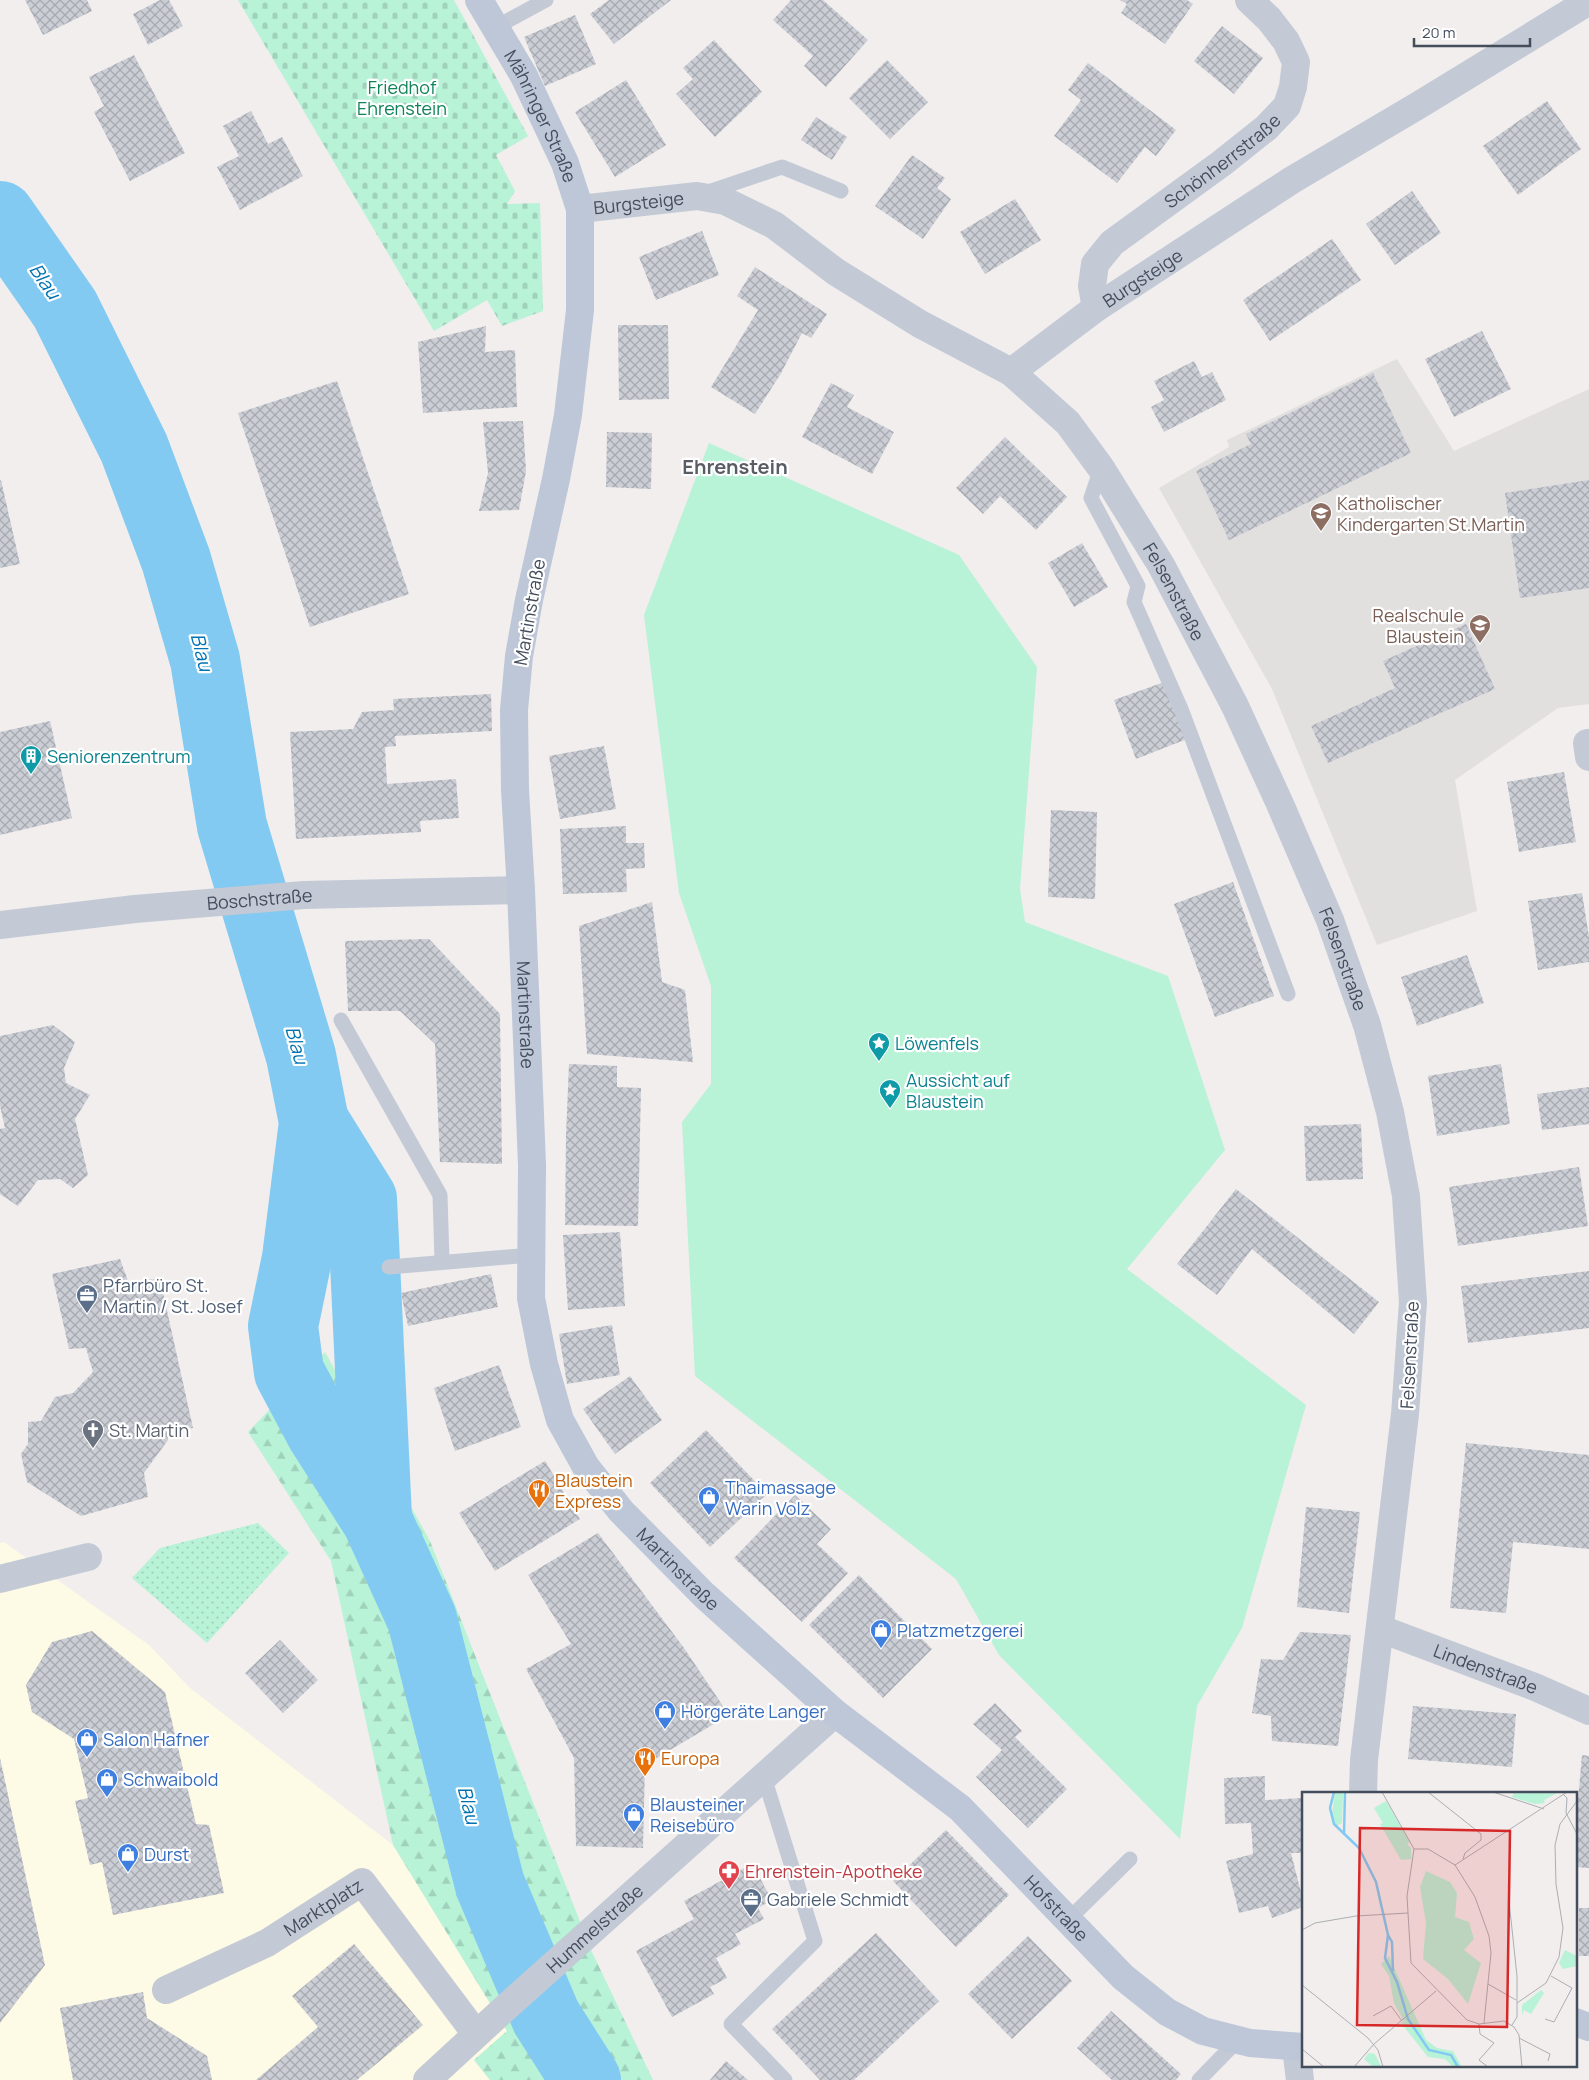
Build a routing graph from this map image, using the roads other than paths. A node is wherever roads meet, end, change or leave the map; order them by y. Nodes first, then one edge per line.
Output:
1 (479, 0) edge
2 (546, 0) edge
3 (1249, 0) edge
4 (1589, 0) edge
5 (496, 28) junction
6 (841, 191) dead end
7 (697, 196) junction
8 (580, 209) junction
9 (1096, 308) junction
10 (1011, 372) junction
11 (1101, 468) junction
12 (521, 890) junction
13 (0, 925) edge
14 (1288, 994) dead end
15 (341, 1020) dead end
16 (531, 1255) junction
17 (442, 1262) junction
18 (389, 1267) dead end
19 (88, 1557) dead end
20 (0, 1579) edge
21 (1381, 1629) junction
22 (1589, 1711) edge
23 (835, 1713) junction
24 (764, 1777) junction
25 (1362, 1792) edge
26 (1130, 1859) dead end
27 (1068, 1920) junction
28 (166, 1990) dead end
29 (1576, 2022) edge
30 (1589, 2027) edge
31 (476, 2034) junction
32 (1238, 2040) junction
33 (1300, 2047) edge
34 (427, 2080) edge
35 (784, 2080) edge
36 (1199, 2080) edge
37 (1300, 2080) edge

1 - 5 street, Mähringer Straße
2 - 5 lane
3 - 9 street, Schönherrstraße
4 - 9 street, Burgsteige
5 - 8 street, Mähringer Straße
6 - 7 lane, Burgsteige
7 - 8 street, Burgsteige
7 - 10 street, Burgsteige
8 - 12 street, Martinstraße
9 - 10 street, Burgsteige
10 - 11 street, Felsenstraße
11 - 14 lane
11 - 21 street, Felsenstraße
12 - 13 street, Boschstraße
12 - 16 street, Martinstraße
15 - 17 lane
16 - 17 lane
16 - 23 street, Martinstraße
17 - 18 lane
19 - 20 street
21 - 22 street, Lindenstraße
21 - 25 street
23 - 24 street, Hummelstraße
23 - 27 street, Hofstraße
24 - 31 street, Hummelstraße
24 - 35 lane
26 - 27 lane
27 - 32 street, Hofstraße
28 - 31 street, Marktplatz
29 - 30 street
31 - 34 street, Hummelstraße
32 - 33 street, Hofstraße
32 - 36 lane
33 - 37 street

